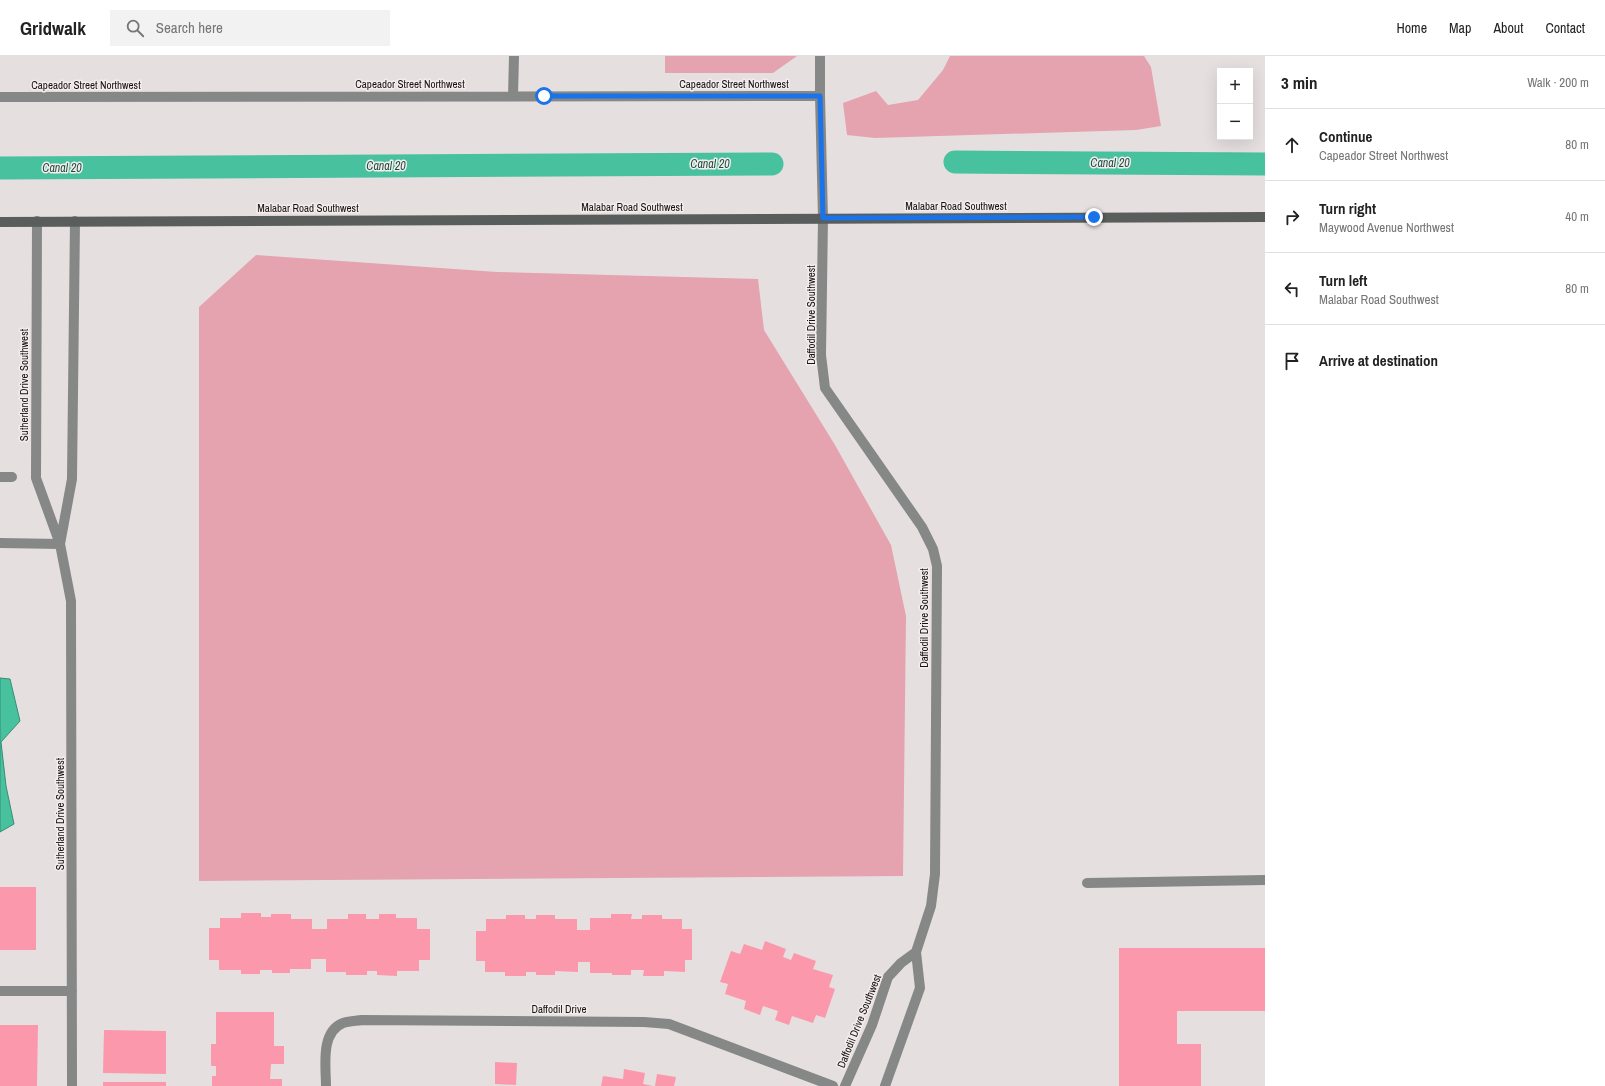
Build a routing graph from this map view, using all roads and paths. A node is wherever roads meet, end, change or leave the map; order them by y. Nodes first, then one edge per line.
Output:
1 (514, 56) edge
2 (820, 56) edge
3 (513, 96) junction
4 (820, 96) junction
5 (0, 98) edge
6 (1265, 217) edge
7 (823, 218) junction
8 (37, 221) junction
9 (75, 221) junction
10 (0, 222) edge
11 (0, 477) edge
12 (12, 477) dead end
13 (0, 543) edge
14 (60, 544) junction
15 (1265, 880) edge
16 (1087, 883) dead end
17 (916, 952) junction
18 (0, 991) edge
19 (72, 991) junction
20 (72, 1086) edge
21 (326, 1086) edge
22 (833, 1086) edge
23 (845, 1086) edge
24 (885, 1086) edge

1 - 3 street
2 - 4 street, Daffodil Drive Southwest
3 - 4 street, Capeador Street Northwest
3 - 5 street, Capeador Street Northwest
4 - 7 street, Daffodil Drive Southwest
6 - 7 main road, Malabar Road Southwest
7 - 9 main road, Malabar Road Southwest
7 - 17 street, Daffodil Drive Southwest
8 - 9 main road, Malabar Road Southwest
8 - 10 main road, Malabar Road Southwest
8 - 14 street, Sutherland Drive Southwest
9 - 14 street, Sutherland Drive Southwest
11 - 12 street
13 - 14 street
14 - 19 street, Sutherland Drive Southwest
15 - 16 street
17 - 23 street, Daffodil Drive Southwest
17 - 24 street, Daffodil Drive Southwest
18 - 19 street
19 - 20 street, Sutherland Drive Southwest
21 - 22 street, Daffodil Drive

